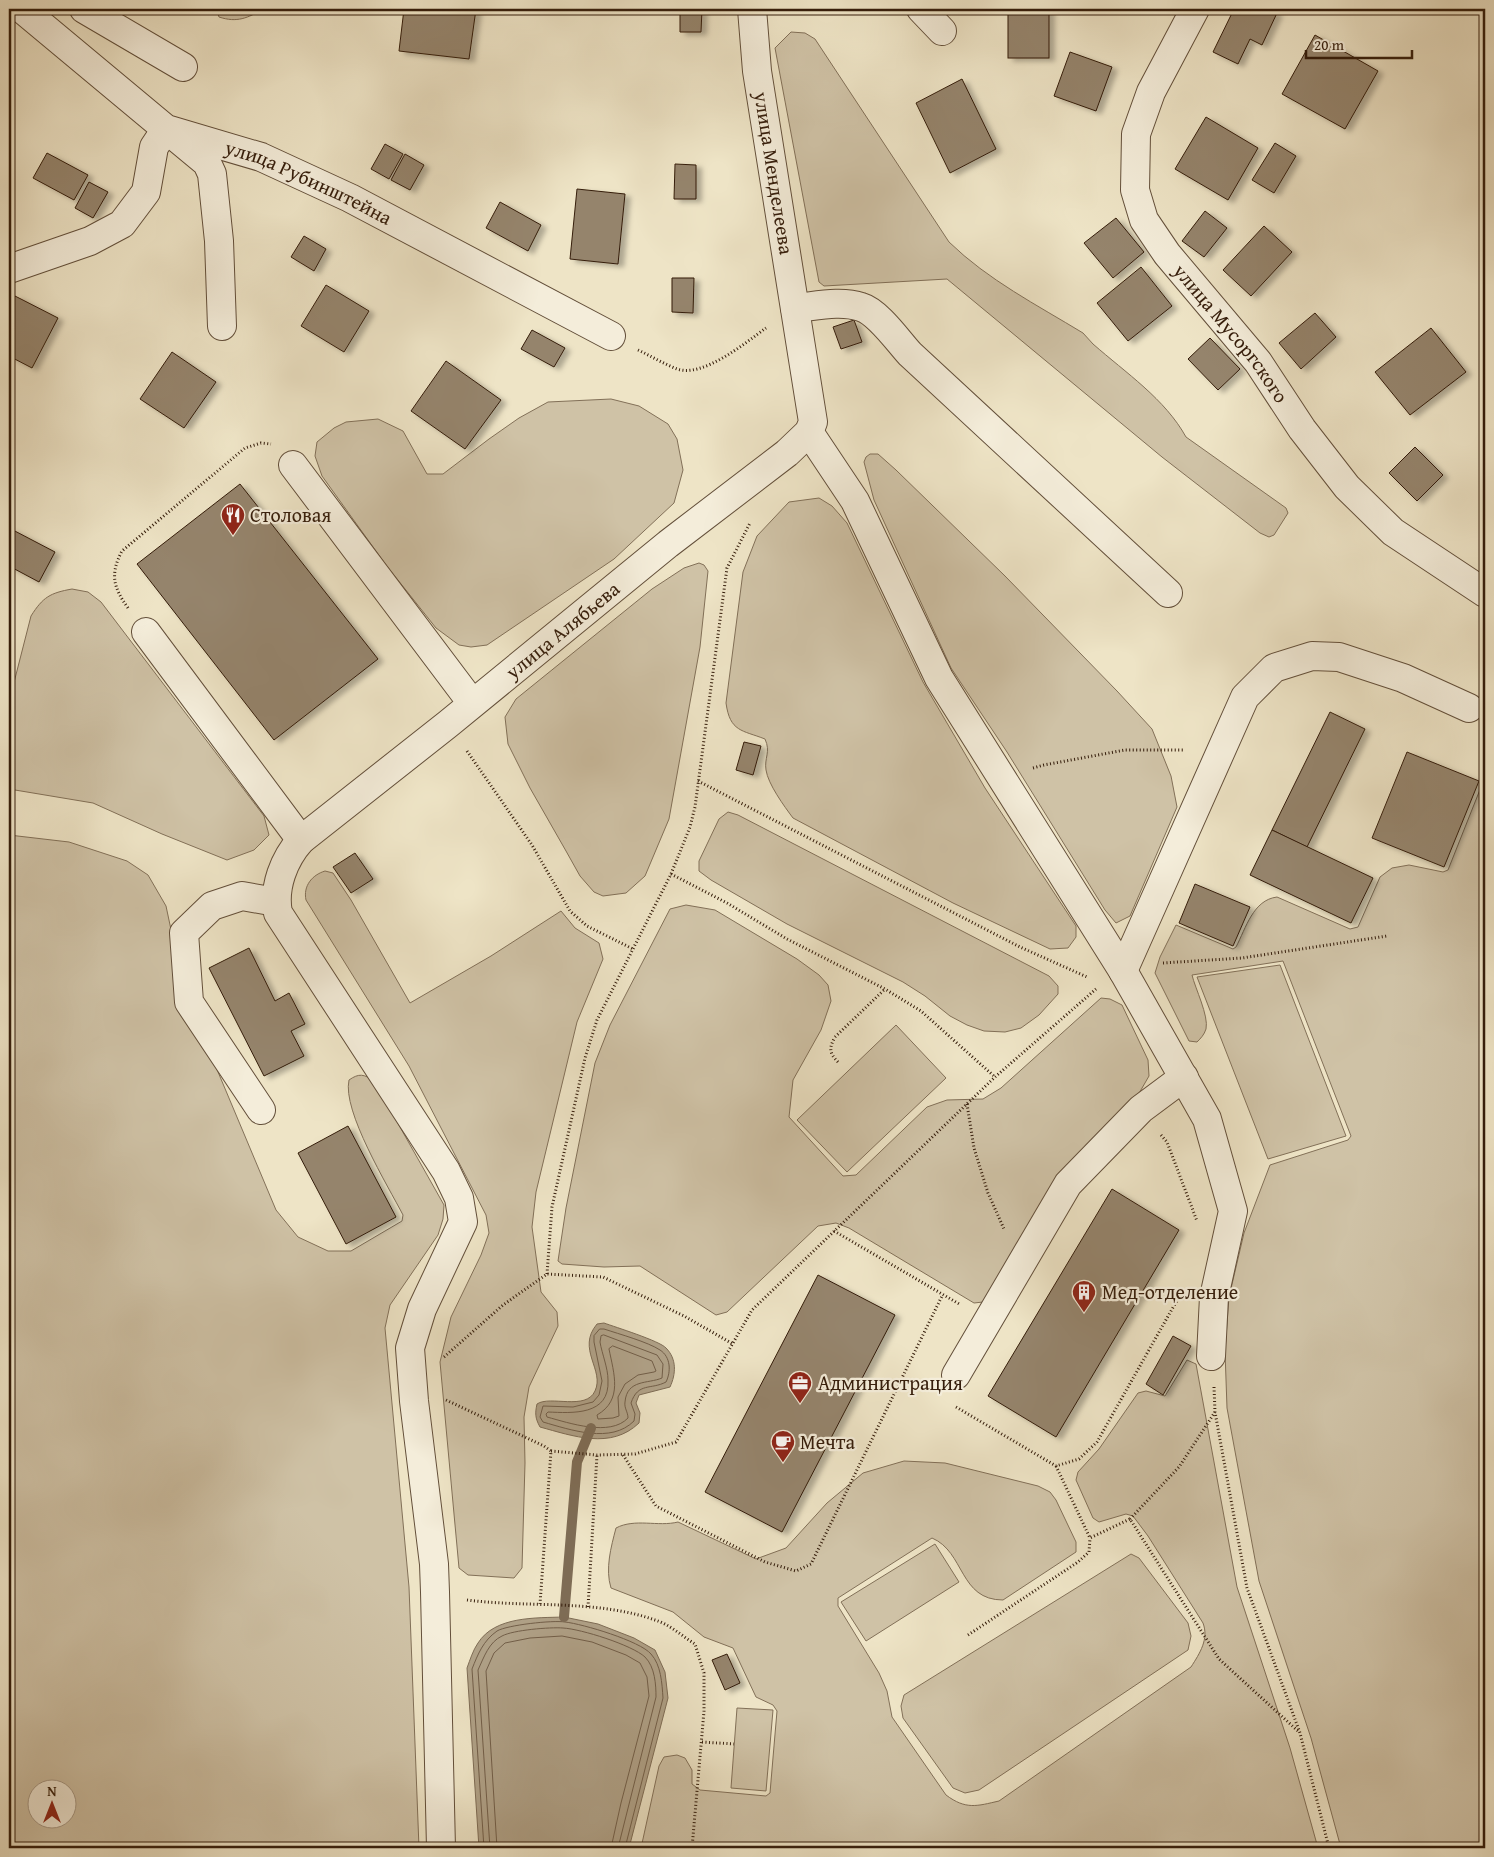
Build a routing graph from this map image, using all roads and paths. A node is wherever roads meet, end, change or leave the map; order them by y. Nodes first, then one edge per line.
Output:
1 (22, 9) edge
2 (84, 9) edge
3 (752, 9) edge
4 (920, 9) edge
5 (1195, 9) edge
6 (942, 31) dead end
7 (183, 67) dead end
8 (166, 129) junction
9 (9, 269) edge
10 (795, 308) junction
11 (222, 326) dead end
12 (611, 336) joint
13 (809, 432) junction
14 (293, 465) joint
15 (755, 515) dead end
16 (1168, 593) dead end
17 (1485, 593) edge
18 (146, 632) joint
19 (472, 703) junction
20 (1470, 708) dead end
21 (448, 724) junction
22 (1218, 757) junction
23 (1002, 780) junction
24 (698, 781) junction
25 (302, 840) junction
26 (850, 860) dead end
27 (671, 874) junction
28 (277, 907) junction
29 (633, 949) junction
30 (1113, 977) junction
31 (885, 989) junction
32 (838, 1062) dead end
33 (995, 1077) junction
34 (1184, 1077) junction
35 (967, 1104) junction
36 (1141, 1109) junction
37 (261, 1110) dead end
38 (1200, 1229) dead end
39 (834, 1231) junction
40 (1025, 1257) junction
41 (548, 1274) junction
42 (1184, 1288) dead end
43 (942, 1296) junction
44 (989, 1319) junction
45 (733, 1344) junction
46 (1211, 1356) joint
47 (956, 1375) joint
48 (412, 1385) junction
49 (1215, 1412) junction
50 (551, 1451) junction
51 (597, 1455) junction
52 (623, 1455) junction
53 (1056, 1466) junction
54 (1130, 1519) junction
55 (1090, 1538) junction
56 (435, 1592) junction
57 (540, 1604) junction
58 (588, 1607) junction
59 (968, 1635) dead end
60 (1300, 1734) junction
61 (702, 1742) junction
62 (734, 1744) dead end
63 (441, 1848) edge
64 (692, 1848) edge
65 (1329, 1848) edge

1 - 8 street, улица Рубинштейна
2 - 7 street
3 - 10 street, улица Менделеева
4 - 6 street
5 - 17 street, улица Мусоргского
8 - 9 street
8 - 11 street
8 - 12 street, улица Рубинштейна
10 - 12 path
10 - 13 street, улица Менделеева
10 - 16 street
13 - 19 street, улица Алябьева
13 - 23 street
14 - 18 path
14 - 19 street
15 - 24 path
18 - 25 street
19 - 21 street, улица Алябьева
20 - 22 street
21 - 25 street, улица Алябьева
21 - 29 path
22 - 23 path
22 - 30 street
23 - 30 street
24 - 26 path
24 - 27 path
25 - 28 street, улица Алябьева
27 - 29 path
27 - 31 path
28 - 37 street
28 - 48 street
29 - 41 path
30 - 33 path
30 - 34 street
31 - 32 path
31 - 33 path
33 - 35 path
34 - 36 street
34 - 46 street
35 - 39 path
35 - 40 path
36 - 38 path
36 - 40 street
39 - 43 path
39 - 45 path
40 - 44 street
41 - 45 path
41 - 48 path
42 - 53 path
43 - 44 path
43 - 52 path
44 - 47 street
45 - 52 path
46 - 49 path
47 - 53 path
48 - 50 path
48 - 56 street
49 - 54 path
49 - 60 path
50 - 51 path
50 - 57 path
51 - 52 path
51 - 58 path
53 - 55 path
54 - 55 path
54 - 60 path
55 - 59 path
56 - 57 path
56 - 63 street
57 - 58 path
58 - 61 path
60 - 65 path
61 - 62 path
61 - 64 path

